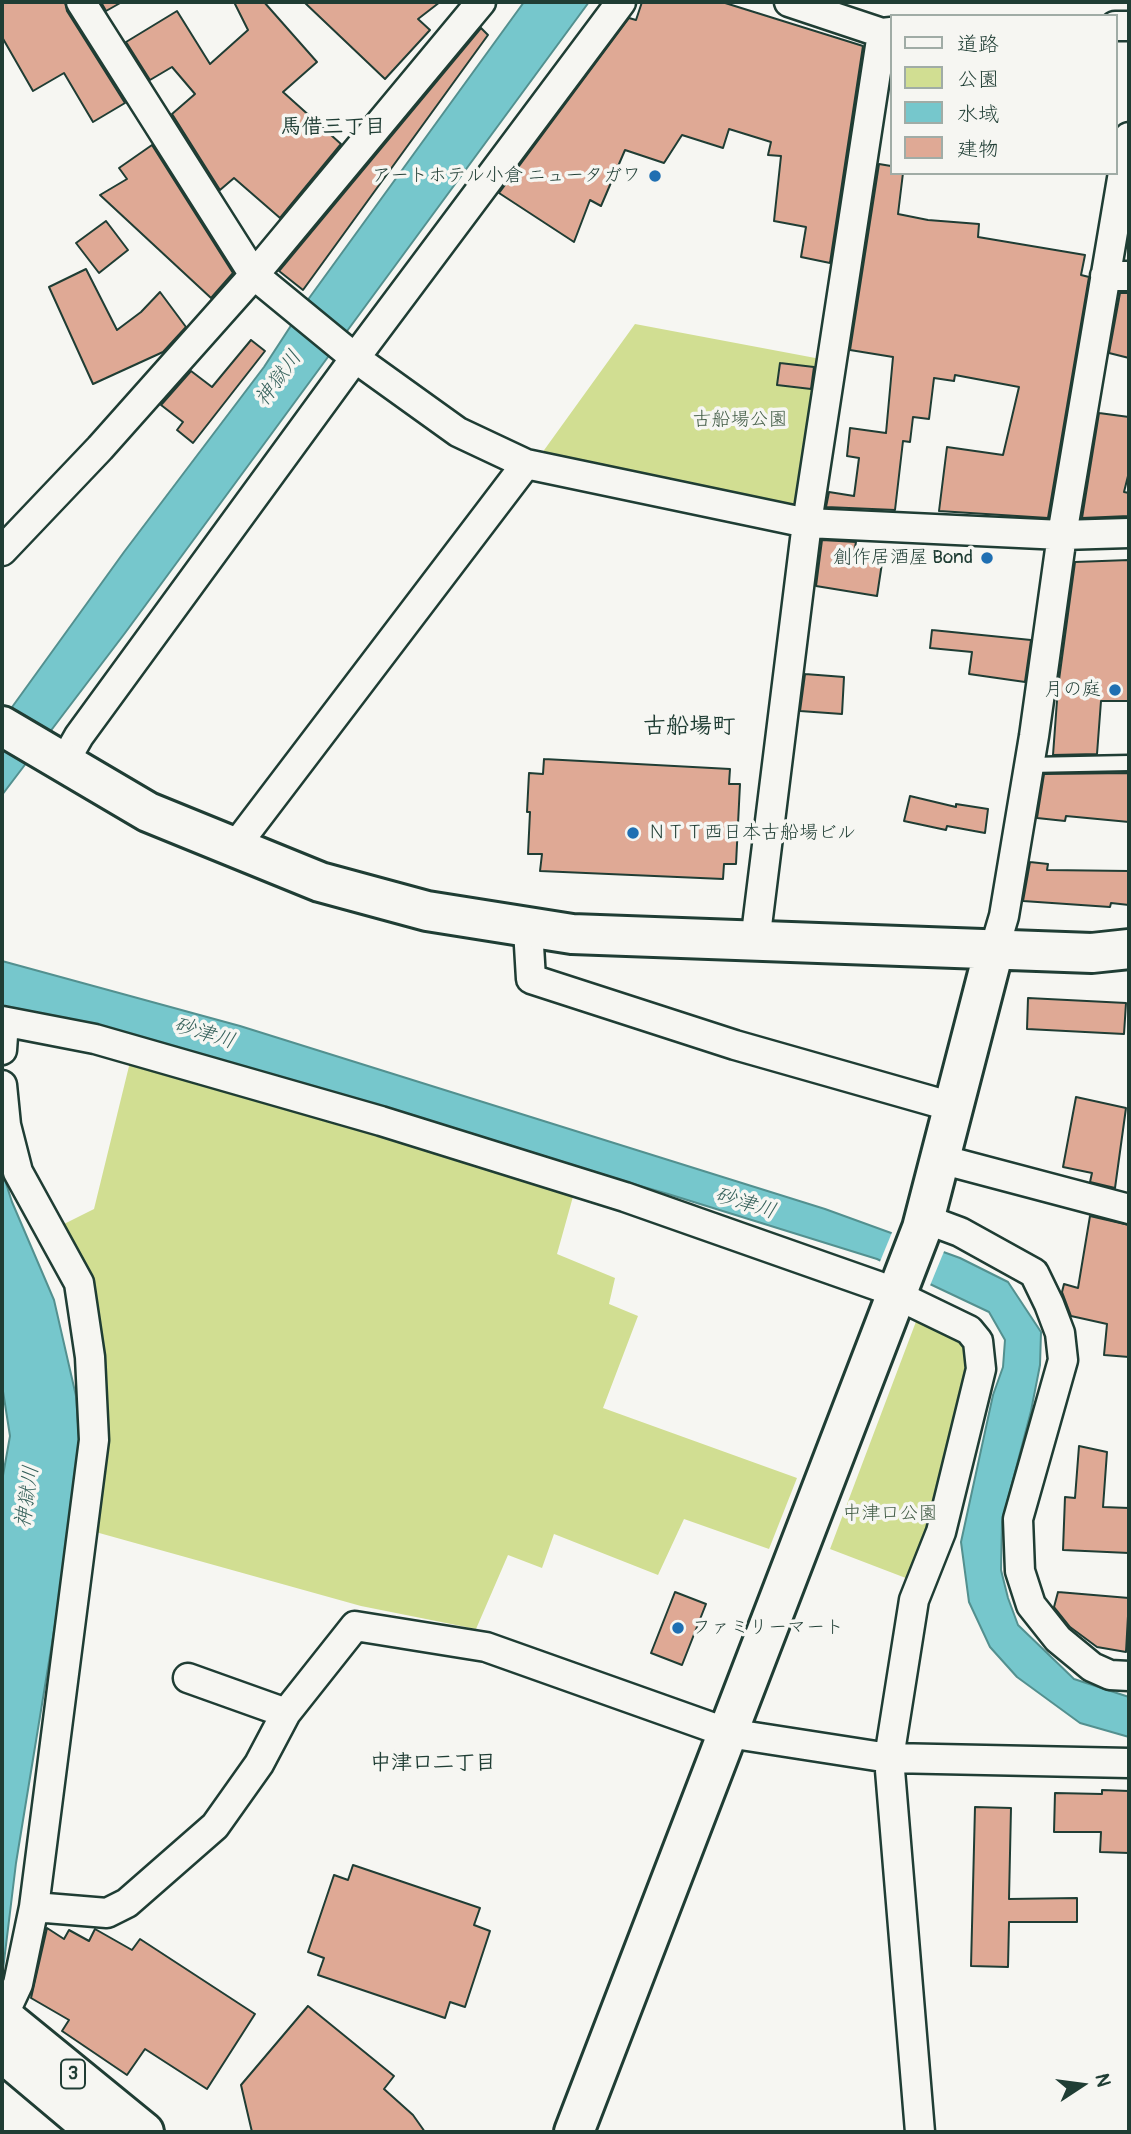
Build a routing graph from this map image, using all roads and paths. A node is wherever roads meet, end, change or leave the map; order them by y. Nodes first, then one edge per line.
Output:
1 (80, 2) edge
2 (481, 2) edge
3 (621, 2) edge
4 (789, 2) edge
5 (886, 33) edge
6 (1129, 136) edge
7 (254, 275) junction
8 (1117, 276) edge
9 (355, 358) junction
10 (526, 464) junction
11 (807, 523) junction
12 (1129, 533) edge
13 (1062, 534) junction
14 (2, 551) edge
15 (2, 726) edge
16 (53, 758) junction
17 (1129, 763) edge
18 (1029, 765) junction
19 (234, 848) junction
20 (528, 929) junction
21 (755, 942) junction
22 (994, 950) junction
23 (1111, 951) edge
24 (1129, 960) edge
25 (3, 1021) edge
26 (2, 1050) edge
27 (2, 1085) edge
28 (953, 1107) junction
29 (940, 1159) junction
30 (1129, 1209) edge
31 (924, 1223) junction
32 (900, 1288) junction
33 (1129, 1676) edge
34 (188, 1678) dead end
35 (286, 1713) junction
36 (727, 1733) junction
37 (889, 1758) junction
38 (1129, 1763) edge
39 (34, 1907) junction
40 (2, 2017) edge
41 (2, 2052) edge
42 (115, 2126) edge
43 (574, 2132) edge
44 (920, 2132) edge

1 - 7 street
2 - 7 street
3 - 9 street
4 - 5 street
5 - 11 street
6 - 8 street
7 - 9 street
7 - 14 street
8 - 13 street
9 - 10 street
9 - 16 street
10 - 11 street
10 - 19 street
11 - 13 street
11 - 21 street
12 - 13 street
13 - 18 street
15 - 16 main road
16 - 19 main road
17 - 18 lane
18 - 22 street
19 - 20 main road
20 - 21 main road
20 - 28 street
21 - 22 main road
22 - 23 main road
22 - 28 main road
23 - 24 main road
25 - 26 street
25 - 32 street
27 - 39 street
28 - 29 main road
29 - 30 street
29 - 31 main road
31 - 32 main road
31 - 33 street
32 - 36 main road
32 - 37 street
34 - 35 street
35 - 36 street
35 - 39 street
36 - 37 street
36 - 43 main road
37 - 38 street
37 - 44 street
39 - 40 street
40 - 42 main road, 3
41 - 42 main road, 3

